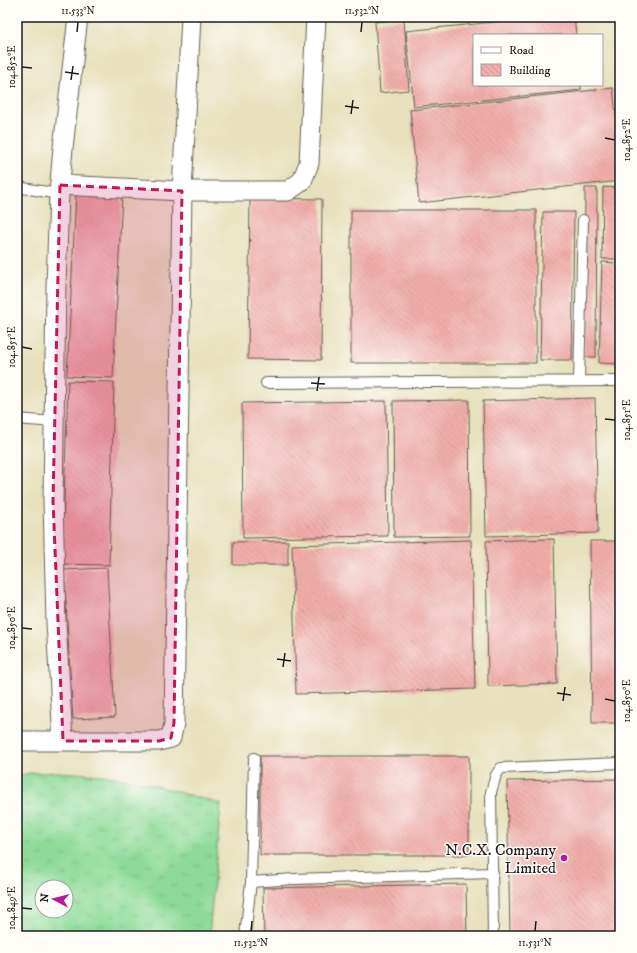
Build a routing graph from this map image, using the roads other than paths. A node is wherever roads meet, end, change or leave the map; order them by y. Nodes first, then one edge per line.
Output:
1 (78, 17) edge
2 (191, 17) edge
3 (316, 17) edge
4 (17, 187) edge
5 (60, 190) junction
6 (182, 191) junction
7 (583, 220) dead end
8 (620, 381) edge
9 (579, 382) junction
10 (266, 383) dead end
11 (17, 419) edge
12 (54, 422) junction
13 (17, 741) edge
14 (62, 741) junction
15 (254, 758) dead end
16 (620, 764) edge
17 (493, 873) junction
18 (251, 882) junction
19 (245, 936) edge
20 (493, 936) edge

1 - 5 street
2 - 6 street
3 - 6 street
4 - 5 lane
5 - 6 street
5 - 12 street
6 - 14 street
7 - 9 lane
8 - 9 lane
9 - 10 lane
11 - 12 lane
12 - 14 street
13 - 14 street
15 - 18 lane
16 - 17 lane
17 - 18 lane
17 - 20 lane
18 - 19 lane

